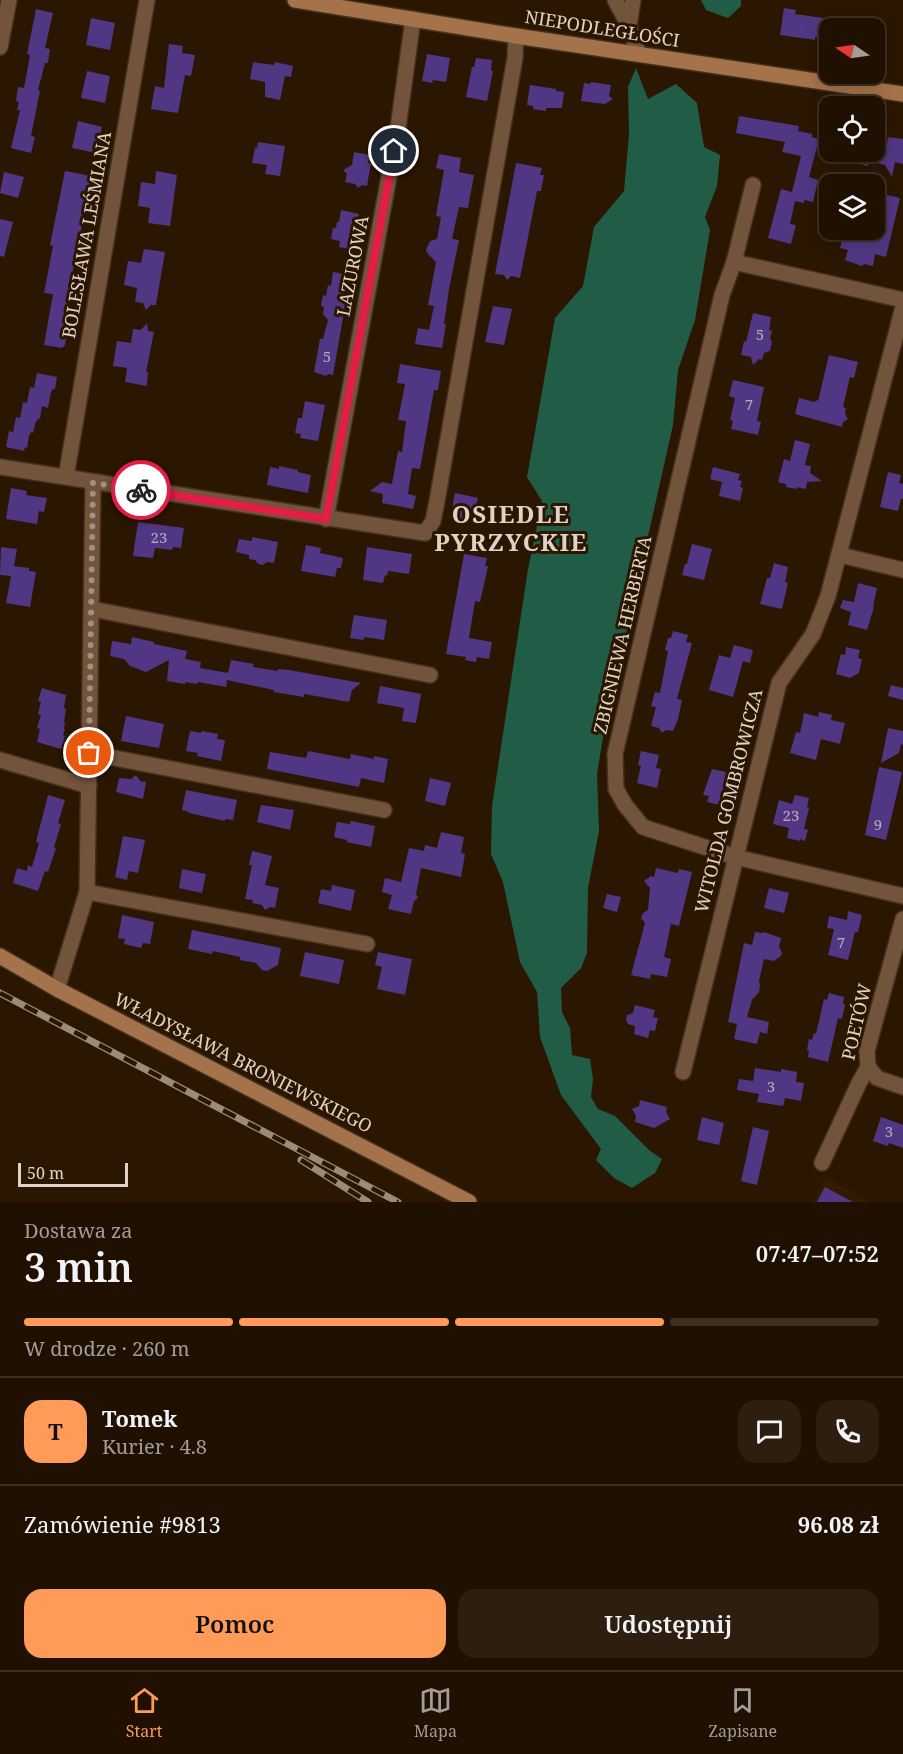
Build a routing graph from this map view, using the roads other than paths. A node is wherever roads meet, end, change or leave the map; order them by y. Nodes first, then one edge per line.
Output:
1 (9, 0) edge
2 (147, 0) edge
3 (295, 0) edge
4 (615, 0) edge
5 (633, 0) edge
6 (413, 19) junction
7 (629, 26) junction
8 (516, 36) junction
9 (0, 47) edge
10 (639, 54) junction
11 (903, 94) edge
12 (753, 185) dead end
13 (734, 262) junction
14 (903, 300) edge
15 (903, 308) edge
16 (0, 467) edge
17 (66, 477) junction
18 (93, 483) junction
19 (326, 519) junction
20 (840, 555) junction
21 (903, 570) edge
22 (92, 609) junction
23 (430, 675) dead end
24 (89, 753) junction
25 (0, 760) edge
26 (89, 786) junction
27 (384, 810) dead end
28 (735, 857) junction
29 (87, 891) junction
30 (903, 896) edge
31 (903, 919) edge
32 (368, 944) dead end
33 (0, 956) edge
34 (57, 989) junction
35 (868, 1067) junction
36 (683, 1072) dead end
37 (903, 1087) edge
38 (822, 1163) dead end
39 (469, 1202) edge

1 - 9 street
2 - 17 street, BOLESŁAWA LEŚMIANA
3 - 6 street, NIEPODLEGŁOŚCI
4 - 7 street
5 - 7 street
6 - 8 street, NIEPODLEGŁOŚCI
6 - 19 street, LAZUROWA
7 - 10 street
8 - 10 street, NIEPODLEGŁOŚCI
8 - 19 street
10 - 11 street, NIEPODLEGŁOŚCI
12 - 13 street, ZBIGNIEWA HERBERTA
13 - 14 street
13 - 28 street, ZBIGNIEWA HERBERTA
15 - 20 street, WITOLDA GOMBROWICZA
16 - 17 street
17 - 18 street
18 - 19 street
18 - 22 street
20 - 21 street
20 - 28 street, WITOLDA GOMBROWICZA
22 - 23 street
22 - 24 street
24 - 26 street
24 - 27 street
25 - 26 street
26 - 29 street
28 - 30 street, ZBIGNIEWA HERBERTA
28 - 36 street, WITOLDA GOMBROWICZA
29 - 32 street
29 - 34 street
31 - 35 street, POETÓW
33 - 34 street, WŁADYSŁAWA BRONIEWSKIEGO
34 - 39 street, WŁADYSŁAWA BRONIEWSKIEGO
35 - 37 street
35 - 38 street, POETÓW

